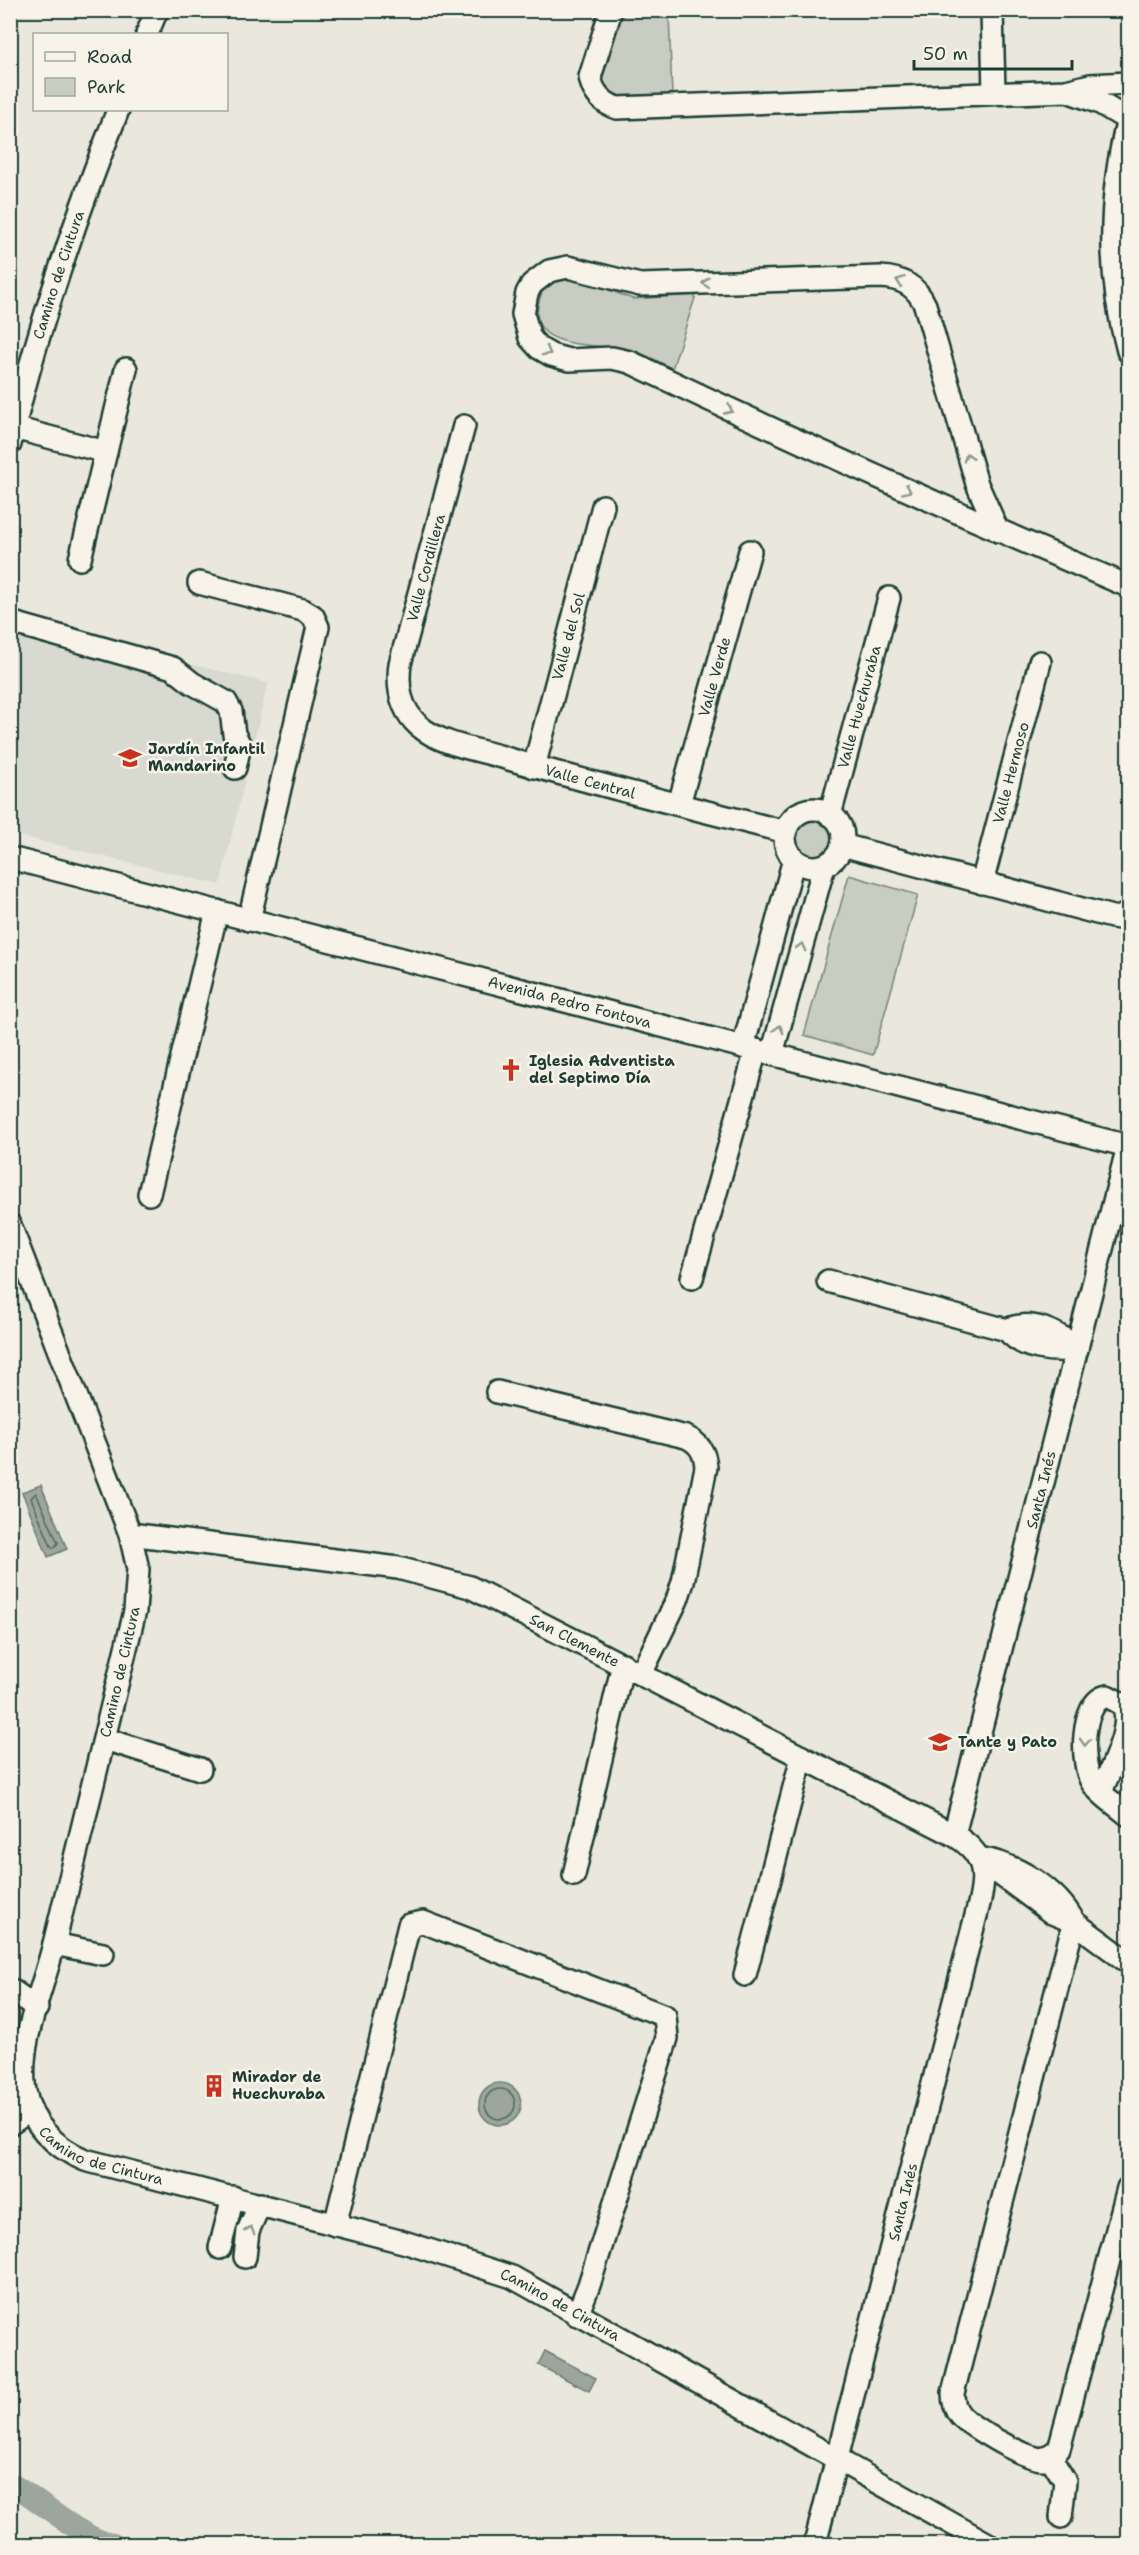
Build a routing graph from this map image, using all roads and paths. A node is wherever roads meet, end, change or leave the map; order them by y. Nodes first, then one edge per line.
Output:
1 (156, 10) edge
2 (611, 10) edge
3 (992, 10) edge
4 (147, 33) edge
5 (1128, 83) edge
6 (1066, 91) junction
7 (994, 93) junction
8 (118, 111) edge
9 (1128, 119) edge
10 (1128, 351) edge
11 (126, 369) dead end
12 (464, 426) dead end
13 (12, 436) edge
14 (106, 452) junction
15 (980, 492) junction
16 (603, 506) dead end
17 (959, 513) junction
18 (998, 531) junction
19 (750, 551) dead end
20 (80, 559) dead end
21 (199, 583) dead end
22 (1128, 586) edge
23 (889, 598) dead end
24 (10, 622) edge
25 (1040, 662) dead end
26 (406, 710) joint
27 (534, 767) junction
28 (235, 768) dead end
29 (680, 804) junction
30 (830, 814) junction
31 (786, 832) junction
32 (842, 845) junction
33 (10, 858) edge
34 (794, 860) junction
35 (824, 866) junction
36 (982, 883) junction
37 (217, 911) junction
38 (1128, 913) edge
39 (249, 920) junction
40 (757, 1050) junction
41 (1128, 1146) edge
42 (150, 1194) dead end
43 (10, 1225) edge
44 (692, 1278) dead end
45 (828, 1281) dead end
46 (1077, 1349) junction
47 (497, 1392) dead end
48 (130, 1534) junction
49 (632, 1669) junction
50 (105, 1739) junction
51 (802, 1757) junction
52 (200, 1768) dead end
53 (1101, 1792) dead end
54 (1128, 1815) edge
55 (954, 1834) junction
56 (979, 1858) junction
57 (574, 1875) dead end
58 (1074, 1922) junction
59 (54, 1944) junction
60 (103, 1954) dead end
61 (1128, 1962) edge
62 (745, 1975) dead end
63 (10, 1989) edge
64 (37, 2008) junction
65 (31, 2110) junction
66 (10, 2124) edge
67 (1128, 2188) edge
68 (233, 2197) junction
69 (260, 2204) junction
70 (335, 2225) junction
71 (220, 2248) dead end
72 (245, 2257) dead end
73 (577, 2315) junction
74 (1050, 2457) junction
75 (838, 2458) junction
76 (1060, 2517) dead end
77 (978, 2542) edge
78 (814, 2544) edge

1 - 4 street
2 - 7 street
3 - 7 street
5 - 6 street
6 - 7 street
6 - 9 street
8 - 13 street, Camino de Cintura
9 - 10 street
11 - 14 street
12 - 26 street, Valle Cordillera
13 - 14 street
14 - 20 street
15 - 17 street
15 -> 17 street
15 - 18 street
16 - 27 street, Valle del Sol
17 - 18 street
18 - 22 street
19 - 29 street, Valle Verde
21 - 39 street
23 - 30 street, Valle Huechuraba
24 - 28 street
25 - 36 street, Valle Hermoso
26 - 27 street, Valle Central
27 - 29 street, Valle Central
29 - 31 street, Valle Central
30 - 31 street
30 - 32 street
31 - 34 street
32 - 35 street
32 - 36 street
33 - 37 street, Avenida Pedro Fontova
34 - 35 street
34 - 40 street
40 -> 35 street
36 - 38 street
37 - 39 street, Avenida Pedro Fontova
37 - 42 street
39 - 40 street, Avenida Pedro Fontova
40 - 41 street, Avenida Pedro Fontova
40 - 44 street
41 - 46 street, Santa Inés
43 - 48 street, Camino de Cintura
45 - 46 street
46 - 55 street, Santa Inés
47 - 49 street
48 - 49 street, San Clemente
48 - 50 street, Camino de Cintura
49 - 51 street, San Clemente
49 - 57 street
50 - 52 street
50 - 59 street, Camino de Cintura
51 - 55 street, San Clemente
51 - 62 street
53 - 54 street
55 - 56 street, San Clemente
56 - 58 street
56 - 75 street, Santa Inés
58 - 61 street
58 - 74 street
59 - 60 street
59 - 64 street, Camino de Cintura
63 - 64 street
64 - 65 street, Camino de Cintura
65 - 66 street
65 - 68 street, Camino de Cintura
67 - 74 street
68 - 69 street, Camino de Cintura
68 - 71 street
69 - 70 street, Camino de Cintura
72 -> 69 street
70 - 73 street, Camino de Cintura
70 - 73 street
73 - 75 street, Camino de Cintura
74 - 76 street
75 - 77 street, Camino de Cintura
75 - 78 street, Santa Inés

